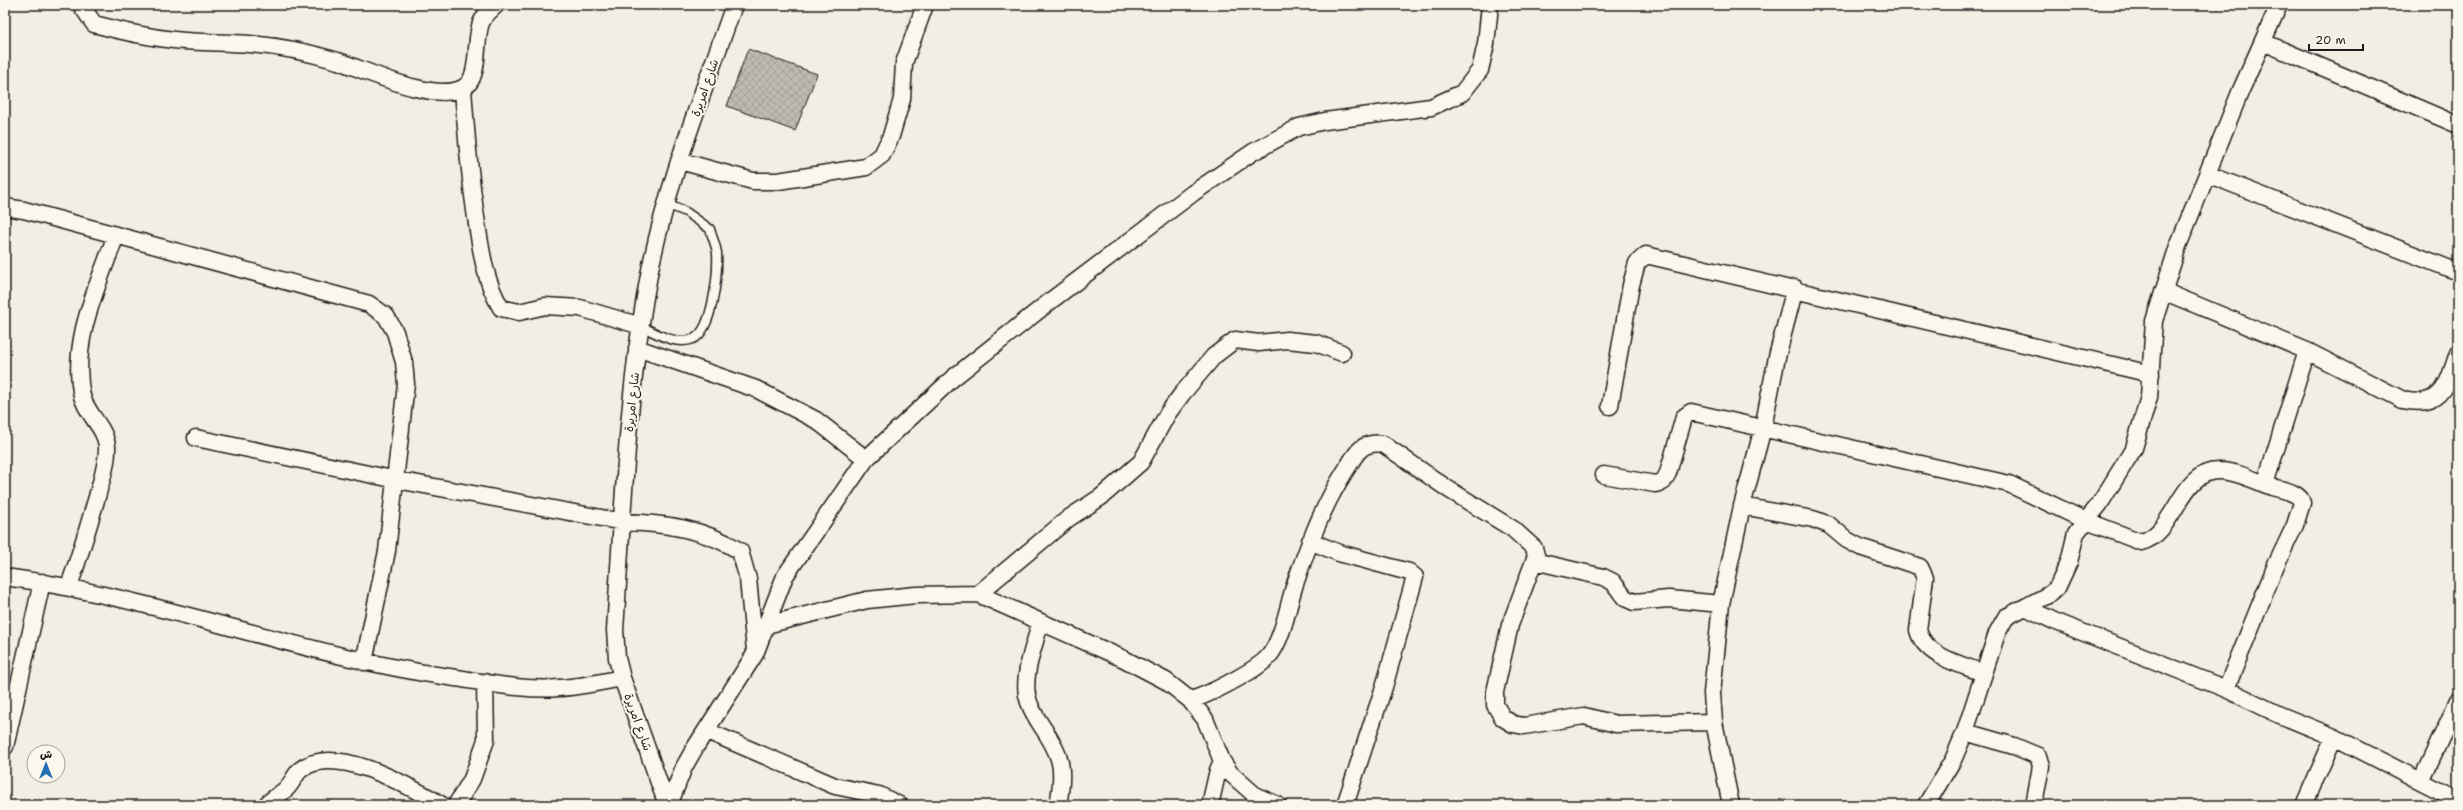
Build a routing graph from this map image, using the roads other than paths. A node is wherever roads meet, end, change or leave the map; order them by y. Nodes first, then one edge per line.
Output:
1 (81, 5) edge
2 (496, 5) edge
3 (734, 5) edge
4 (925, 5) edge
5 (1490, 5) edge
6 (2279, 5) edge
7 (2263, 42) junction
8 (463, 88) junction
9 (2458, 124) edge
10 (680, 161) junction
11 (2207, 174) junction
12 (666, 204) junction
13 (5, 207) edge
14 (116, 236) junction
15 (2458, 272) edge
16 (1795, 288) junction
17 (2163, 291) junction
18 (641, 326) junction
19 (637, 348) junction
20 (2308, 351) junction
21 (1342, 353) dead end
22 (2458, 353) edge
23 (2151, 374) junction
24 (1610, 406) dead end
25 (1763, 428) junction
26 (196, 438) dead end
27 (866, 459) junction
28 (1604, 475) dead end
29 (397, 480) junction
30 (2265, 484) junction
31 (1742, 506) junction
32 (2084, 520) junction
33 (623, 522) junction
34 (1310, 541) junction
35 (1534, 561) junction
36 (5, 577) edge
37 (42, 582) junction
38 (70, 586) junction
39 (978, 594) junction
40 (1721, 604) junction
41 (2025, 607) junction
42 (1040, 623) junction
43 (766, 625) junction
44 (755, 654) junction
45 (364, 662) junction
46 (1984, 673) junction
47 (622, 678) junction
48 (485, 682) junction
49 (2226, 689) junction
50 (1190, 700) junction
51 (2458, 701) edge
52 (1714, 722) junction
53 (707, 731) junction
54 (1965, 732) junction
55 (2334, 737) junction
56 (5, 747) edge
57 (1222, 761) junction
58 (2421, 782) junction
59 (2458, 800) edge
60 (266, 805) edge
61 (442, 805) edge
62 (456, 805) edge
63 (668, 805) edge
64 (898, 805) edge
65 (1058, 805) edge
66 (1210, 805) edge
67 (1278, 805) edge
68 (1345, 805) edge
69 (1731, 805) edge
70 (1926, 805) edge
71 (2034, 805) edge
72 (2304, 805) edge

1 - 8 street
2 - 8 street
3 - 10 street, شارع امريرة
4 - 10 street
5 - 27 street
6 - 7 street
7 - 9 street
7 - 11 street
8 - 18 street
10 - 12 street, شارع امريرة
11 - 15 street
11 - 17 street
12 - 18 street, شارع امريرة
12 - 18 lane
13 - 14 street
14 - 29 street
14 - 38 street
16 - 23 street
16 - 24 street
16 - 25 street
17 - 20 street
17 - 23 street
18 - 19 street, شارع امريرة
19 - 27 street
19 - 33 street, شارع امريرة
20 - 22 street
20 - 30 street
21 - 39 street
23 - 32 street
25 - 28 street
25 - 31 street
25 - 32 street
26 - 29 street
27 - 43 street
29 - 33 street
29 - 45 street
30 - 32 street
30 - 49 street
31 - 40 street
31 - 46 street
32 - 41 street
33 - 44 street
33 - 47 street, شارع امريرة
34 - 35 street
34 - 50 street
34 - 68 street
35 - 40 street
35 - 52 street
36 - 37 street
37 - 38 street
37 - 56 street
38 - 45 street
39 - 42 street
39 - 43 street
40 - 52 street
41 - 46 street
41 - 49 street
42 - 50 street
42 - 65 street
43 - 44 street
44 - 53 street
45 - 48 street
46 - 54 street
47 - 48 street
47 - 63 street, شارع امريرة
48 - 62 street
49 - 55 street
50 - 57 street
51 - 58 street
52 - 69 street
53 - 63 street
53 - 64 street
54 - 70 street
54 - 71 street
55 - 58 street
55 - 72 street
57 - 66 street
57 - 67 street
58 - 59 street
60 - 61 street

